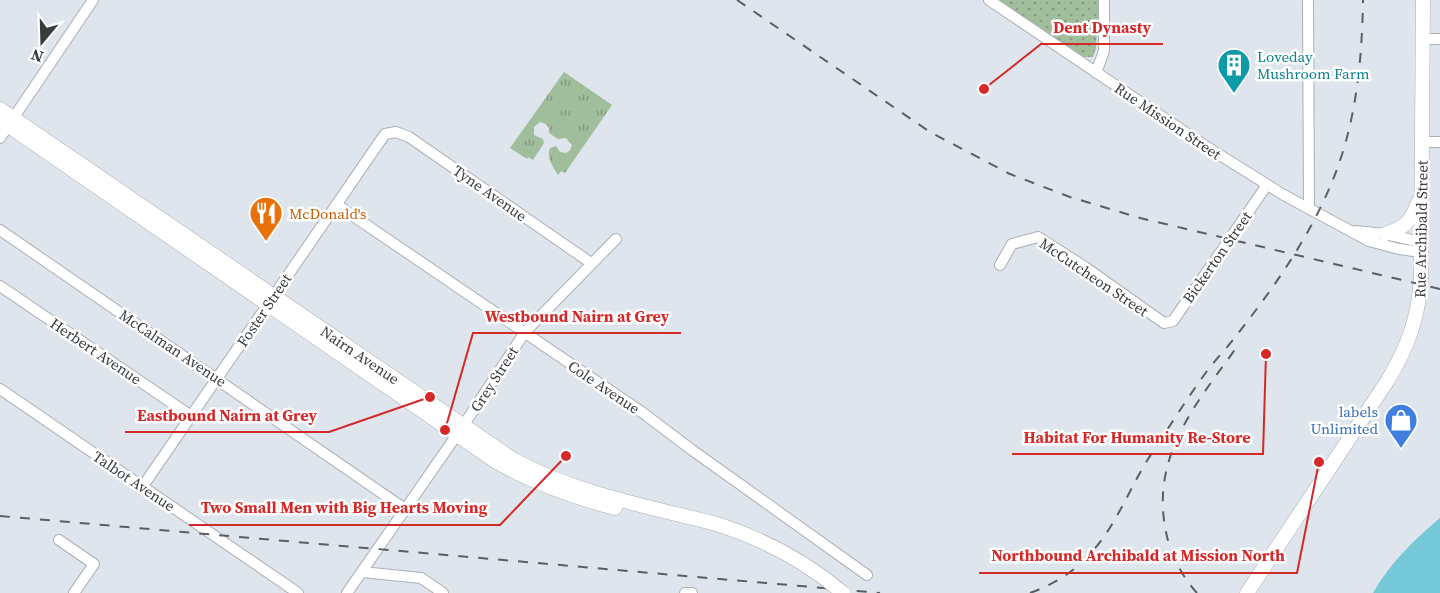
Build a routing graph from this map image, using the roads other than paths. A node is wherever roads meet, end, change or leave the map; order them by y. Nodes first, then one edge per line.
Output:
1 (93, 0) edge
2 (989, 0) edge
3 (1104, 0) edge
4 (1308, 0) edge
5 (1423, 0) edge
6 (1423, 39) junction
7 (1440, 39) edge
8 (1096, 73) junction
9 (0, 109) edge
10 (5, 125) edge
11 (385, 134) joint
12 (1422, 142) junction
13 (1440, 142) edge
14 (1267, 185) junction
15 (1422, 194) junction
16 (119, 196) junction
17 (337, 205) junction
18 (1309, 209) junction
19 (0, 230) edge
20 (176, 230) junction
21 (1353, 231) junction
22 (161, 232) junction
23 (1385, 234) junction
24 (616, 239) dead end
25 (1421, 247) junction
26 (215, 262) junction
27 (591, 263) junction
28 (1000, 265) dead end
29 (0, 286) edge
30 (271, 300) junction
31 (1164, 323) joint
32 (525, 332) junction
33 (339, 347) junction
34 (217, 378) junction
35 (398, 381) junction
36 (383, 383) junction
37 (0, 389) edge
38 (191, 416) junction
39 (460, 430) junction
40 (143, 486) junction
41 (1309, 498) junction
42 (405, 509) junction
43 (711, 527) junction
44 (59, 540) dead end
45 (362, 572) junction
46 (867, 575) dead end
47 (74, 593) edge
48 (298, 593) edge
49 (347, 593) edge
50 (443, 593) edge
51 (830, 593) edge
52 (843, 593) edge
53 (1247, 593) edge
54 (1257, 593) edge

1 - 10 street
2 - 8 street, Rue Mission Street
3 - 8 street
4 - 18 street
5 - 6 main road, Rue Archibald Street
6 - 7 street
6 - 12 main road, Rue Archibald Street
8 - 14 street, Rue Mission Street
9 - 10 main road, Nairn Avenue
10 - 16 main road, Nairn Avenue
11 - 17 street, Foster Street
11 - 27 street, Tyne Avenue
12 - 13 street
12 - 15 main road, Rue Archibald Street
14 - 18 street, Rue Mission Street
14 - 31 street, Bickerton Street
15 - 23 main road
15 - 25 main road, Rue Archibald Street
16 - 20 main road, Nairn Avenue
16 - 22 main road, Nairn Avenue
17 - 30 street, Foster Street
17 - 32 street, Cole Avenue
18 - 21 street, Rue Mission Street
19 - 34 street, McCalman Avenue
20 - 22 main road
20 - 26 main road, Nairn Avenue
21 - 23 street, Rue Mission Street
21 - 25 street, Rue Mission Street
22 - 26 main road, Nairn Avenue
23 - 25 street, Rue Mission Street
24 - 27 street, Grey Street
25 - 41 main road, Rue Archibald Street
26 - 30 main road, Nairn Avenue
27 - 32 street, Grey Street
28 - 31 street, McCutcheon Street
29 - 38 street, Herbert Avenue
30 - 33 main road, Nairn Avenue
30 - 34 street, Foster Street
32 - 39 street, Grey Street
32 - 46 street, Cole Avenue
33 - 35 main road, Nairn Avenue
33 - 36 main road, Nairn Avenue
34 - 38 street, Foster Street
34 - 42 street, McCalman Avenue
35 - 36 main road
35 - 39 main road, Nairn Avenue
36 - 39 main road, Nairn Avenue
37 - 40 street, Talbot Avenue
38 - 40 street, Foster Street
39 - 42 street, Grey Street
39 - 43 main road, Nairn Avenue
40 - 48 street, Talbot Avenue
41 - 53 main road, Rue Archibald Street
41 - 54 main road, Rue Archibald Street
42 - 45 street, Grey Street
43 - 51 main road, Nairn Avenue
43 - 52 main road, Nairn Avenue, bridge
44 - 47 street
45 - 49 street, Grey Street
45 - 50 street

